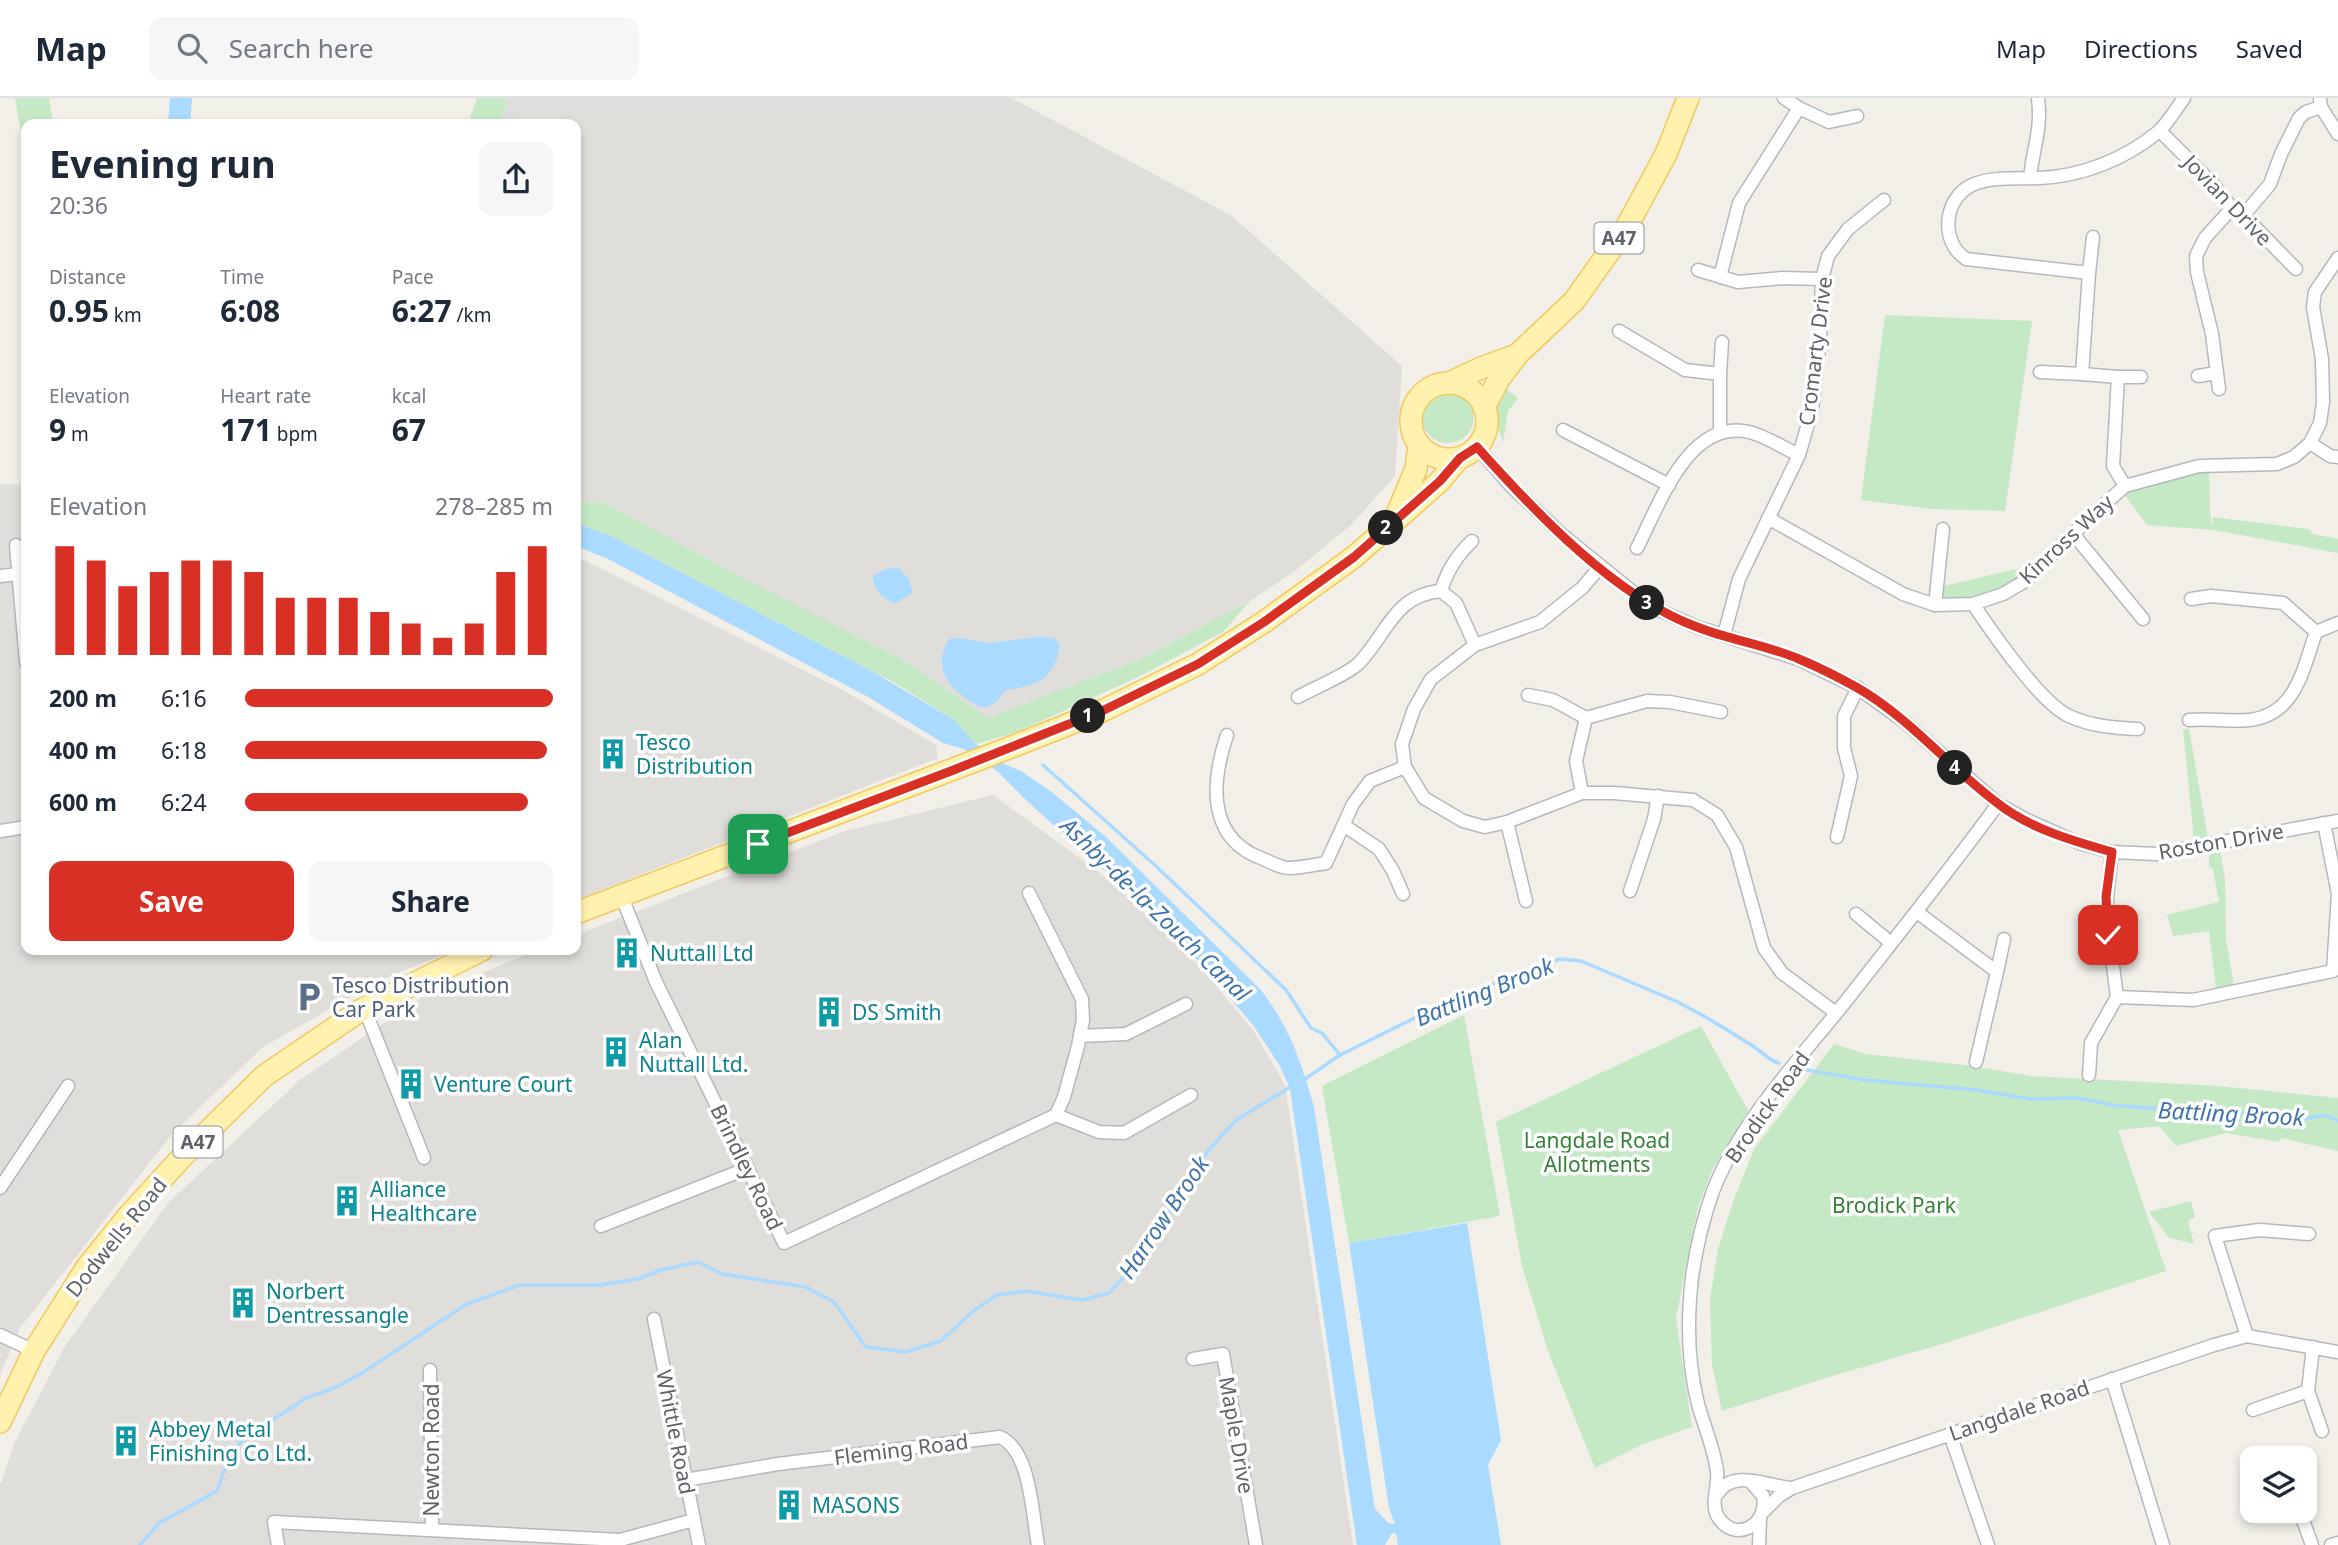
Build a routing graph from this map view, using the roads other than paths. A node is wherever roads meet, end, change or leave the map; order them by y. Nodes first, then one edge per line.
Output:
1 (1688, 98) edge
2 (1783, 98) edge
3 (2038, 98) edge
4 (2184, 98) edge
5 (2320, 102) edge
6 (1799, 108) junction
7 (1857, 116) dead end
8 (2160, 131) junction
9 (2338, 134) edge
10 (2030, 178) junction
11 (1884, 200) dead end
12 (2232, 208) junction
13 (2242, 217) junction
14 (2093, 237) dead end
15 (2338, 258) edge
16 (2296, 269) dead end
17 (1698, 270) dead end
18 (2089, 273) junction
19 (1720, 276) junction
20 (1822, 279) junction
21 (1619, 331) dead end
22 (1722, 342) dead end
23 (1517, 355) junction
24 (2040, 372) dead end
25 (2217, 373) junction
26 (1720, 374) junction
27 (2082, 374) junction
28 (2198, 376) dead end
29 (2118, 377) junction
30 (2141, 377) dead end
31 (1449, 383) junction
32 (2219, 389) dead end
33 (1484, 407) junction
34 (1563, 430) dead end
35 (1720, 431) junction
36 (2310, 443) junction
37 (1419, 445) junction
38 (1468, 452) junction
39 (1799, 455) junction
40 (2338, 457) edge
41 (1669, 485) junction
42 (2125, 486) junction
43 (1768, 518) junction
44 (1395, 520) junction
45 (1943, 529) dead end
46 (2074, 535) junction
47 (1472, 541) dead end
48 (16, 545) dead end
49 (1637, 548) dead end
50 (1600, 568) junction
51 (18, 574) junction
52 (0, 576) edge
53 (1441, 591) junction
54 (2191, 599) dead end
55 (1973, 604) junction
56 (1935, 605) junction
57 (21, 607) edge
58 (2143, 619) dead end
59 (2338, 623) edge
60 (2316, 632) junction
61 (1724, 635) junction
62 (1475, 645) junction
63 (1858, 688) junction
64 (1528, 695) dead end
65 (1298, 697) dead end
66 (1721, 712) dead end
67 (1586, 718) junction
68 (2189, 720) dead end
69 (2138, 729) dead end
70 (1227, 735) dead end
71 (1405, 767) junction
72 (1582, 793) junction
73 (1658, 796) junction
74 (1998, 804) junction
75 (2338, 821) edge
76 (1507, 822) junction
77 (2324, 823) junction
78 (1345, 826) junction
79 (21, 828) edge
80 (0, 831) edge
81 (1838, 837) dead end
82 (2112, 852) junction
83 (1630, 891) dead end
84 (1029, 893) dead end
85 (1403, 894) dead end
86 (621, 895) junction
87 (1526, 901) dead end
88 (581, 911) edge
89 (1917, 912) junction
90 (1856, 914) dead end
91 (2004, 939) dead end
92 (1891, 943) junction
93 (472, 955) edge
94 (1997, 972) junction
95 (2336, 976) edge
96 (2117, 997) junction
97 (1186, 1004) dead end
98 (361, 1010) junction
99 (1836, 1013) junction
100 (1080, 1036) junction
101 (1976, 1062) dead end
102 (2089, 1075) dead end
103 (68, 1086) dead end
104 (1191, 1095) dead end
105 (1056, 1115) junction
106 (424, 1158) dead end
107 (748, 1168) junction
108 (0, 1188) edge
109 (601, 1226) dead end
110 (2309, 1234) dead end
111 (654, 1319) dead end
112 (0, 1335) edge
113 (2247, 1336) junction
114 (2313, 1347) junction
115 (34, 1351) junction
116 (2338, 1352) edge
117 (1193, 1359) dead end
118 (430, 1370) dead end
119 (2112, 1379) junction
120 (2308, 1391) junction
121 (2253, 1410) dead end
122 (0, 1422) edge
123 (2322, 1431) dead end
124 (1950, 1434) junction
125 (1716, 1466) junction
126 (685, 1480) junction
127 (1730, 1481) junction
128 (1751, 1482) junction
129 (1792, 1488) junction
130 (1716, 1497) junction
131 (1762, 1515) junction
132 (694, 1520) junction
133 (2304, 1523) dead end
134 (1748, 1528) junction
135 (432, 1530) junction
136 (2338, 1543) edge
137 (278, 1545) edge
138 (699, 1545) edge
139 (1038, 1545) edge
140 (1256, 1545) edge
141 (1759, 1545) edge
142 (1988, 1545) edge
143 (2163, 1545) edge
144 (2312, 1545) edge
145 (2331, 1545) edge

1 - 23 main road, A47
2 - 6 street
3 - 10 street
4 - 8 street
5 - 9 street
5 - 13 street
6 - 7 street
6 - 19 street
8 - 10 street
8 - 12 street, Jovian Drive
10 - 18 street
11 - 20 street, Cromarty Drive
12 - 13 street, Jovian Drive
12 - 25 street
13 - 16 street, Jovian Drive
14 - 18 street
15 - 36 street
17 - 19 street
18 - 27 street
19 - 20 street
20 - 39 street, Cromarty Drive
21 - 26 street
22 - 26 street
23 - 31 main road, A47
23 - 33 main road, A47
24 - 27 street
25 - 28 street
25 - 32 street
26 - 35 street
27 - 29 street
29 - 30 street
29 - 42 street
31 - 33 main road
31 - 37 main road
33 - 38 main road
34 - 41 street
35 - 39 street
35 - 41 street
36 - 40 street
36 - 42 street, Kinross Way
37 - 38 main road
37 - 44 main road
38 - 44 main road
38 - 50 street, Roston Drive
39 - 43 street, Cromarty Drive
41 - 49 street
42 - 46 street, Kinross Way
43 - 56 street, Kinross Way
43 - 61 street, Cromarty Drive
44 - 86 main road
45 - 56 street
46 - 55 street, Kinross Way
46 - 58 street
47 - 53 street
48 - 51 street
50 - 61 street, Roston Drive
50 - 62 street
51 - 52 street
51 - 57 street
53 - 62 street
53 - 65 street
54 - 60 street
55 - 56 street, Kinross Way
55 - 69 street
59 - 60 street
60 - 68 street
61 - 63 street, Roston Drive
62 - 71 street
63 - 74 street, Roston Drive
63 - 81 street
64 - 67 street
66 - 67 street
67 - 72 street
70 - 78 street
71 - 76 street
71 - 78 street
72 - 73 street
72 - 76 street
73 - 83 street
73 - 99 street
74 - 82 street, Roston Drive
74 - 89 street, Brodick Road
75 - 77 street, Roston Drive
76 - 87 street
77 - 82 street, Roston Drive
77 - 95 street
78 - 85 street
79 - 80 street
82 - 96 street
84 - 100 street
86 - 88 main road
86 - 107 street, Brindley Road
89 - 92 street, Brodick Road
89 - 94 street
90 - 92 street
91 - 94 street
92 - 99 street, Brodick Road
93 - 98 main road, Dodwells Road / A47
94 - 101 street
95 - 96 street
96 - 102 street
97 - 100 street
98 - 106 street
98 - 115 main road, Dodwells Road / A47
99 - 125 street, Brodick Road
100 - 105 street
103 - 108 street
104 - 105 street
105 - 107 street, Brindley Road
107 - 109 street
110 - 113 street
111 - 126 street, Whittle Road
112 - 115 street
113 - 114 street
113 - 119 street, Langdale Road
114 - 116 street
114 - 120 street
115 - 122 main road, Dodwells Road / A47
117 - 140 street, Maple Drive
118 - 135 street, Newton Road
119 - 124 street, Langdale Road
119 - 143 street
120 - 121 street
120 - 123 street
124 - 129 street, Langdale Road
124 - 142 street
125 - 127 street, Brodick Road
125 - 130 street, Brodick Road
126 - 132 street, Whittle Road
126 - 139 street, Fleming Road
127 - 128 street
127 - 130 street
128 - 129 street, Langdale Road
128 - 131 street
129 - 131 street, Langdale Road
130 - 134 street
131 - 134 street
131 - 141 street
132 - 135 street, Newton Road
132 - 138 street, Whittle Road
133 - 144 street
134 - 141 street
135 - 137 street, Newton Road
136 - 145 street

